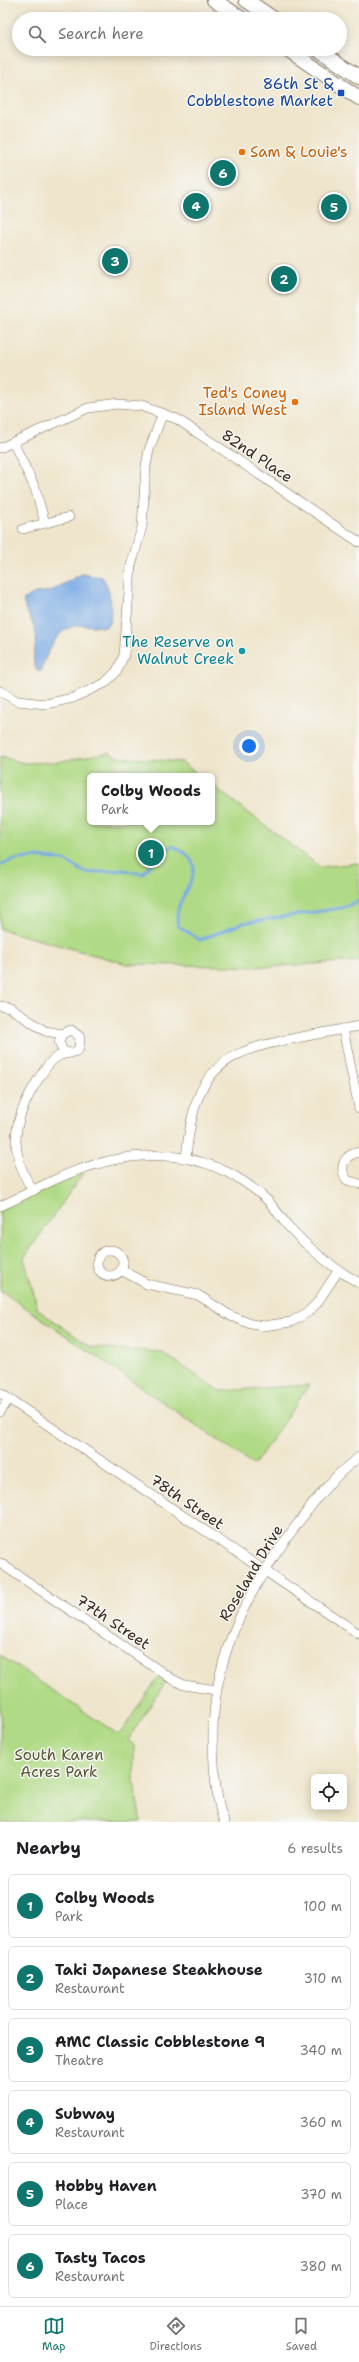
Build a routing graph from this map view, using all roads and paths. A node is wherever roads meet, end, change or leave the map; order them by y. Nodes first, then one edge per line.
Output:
1 (214, 0) edge
2 (246, 0) edge
3 (232, 12) edge
4 (264, 12) edge
5 (296, 56) edge
6 (328, 56) edge
7 (359, 77) edge
8 (359, 98) edge
9 (164, 413) junction
10 (13, 442) junction
11 (0, 448) edge
12 (69, 517) dead end
13 (45, 523) junction
14 (23, 529) dead end
15 (359, 542) edge
16 (0, 691) edge
17 (0, 1006) edge
18 (359, 1026) edge
19 (342, 1029) junction
20 (62, 1034) junction
21 (70, 1053) junction
22 (359, 1108) edge
23 (359, 1152) edge
24 (186, 1158) junction
25 (359, 1184) edge
26 (33, 1191) junction
27 (0, 1206) edge
28 (121, 1270) dead end
29 (338, 1271) junction
30 (359, 1283) edge
31 (0, 1394) edge
32 (9, 1399) junction
33 (0, 1412) edge
34 (359, 1457) edge
35 (0, 1563) edge
36 (265, 1571) junction
37 (359, 1634) edge
38 (216, 1690) junction
39 (224, 1822) edge

1 - 3 main road
2 - 4 main road
5 - 8 main road
6 - 7 main road
9 - 10 street, 82nd Place
9 - 15 street, 82nd Place
9 - 16 street
10 - 11 street, 82nd Place
10 - 13 street
12 - 13 street
13 - 14 street
17 - 20 street
18 - 19 street
19 - 22 street
19 - 24 street
20 - 21 street
20 - 21 street
21 - 26 street
23 - 25 street
24 - 26 street
24 - 29 street
26 - 27 street
28 - 29 street
29 - 30 street
31 - 32 street, 78th Street
32 - 33 street
32 - 36 street, 78th Street
34 - 36 street, Roseland Drive
35 - 38 street, 77th Street
36 - 37 street, 78th Street
36 - 38 street, Roseland Drive
38 - 39 street, Roseland Drive

